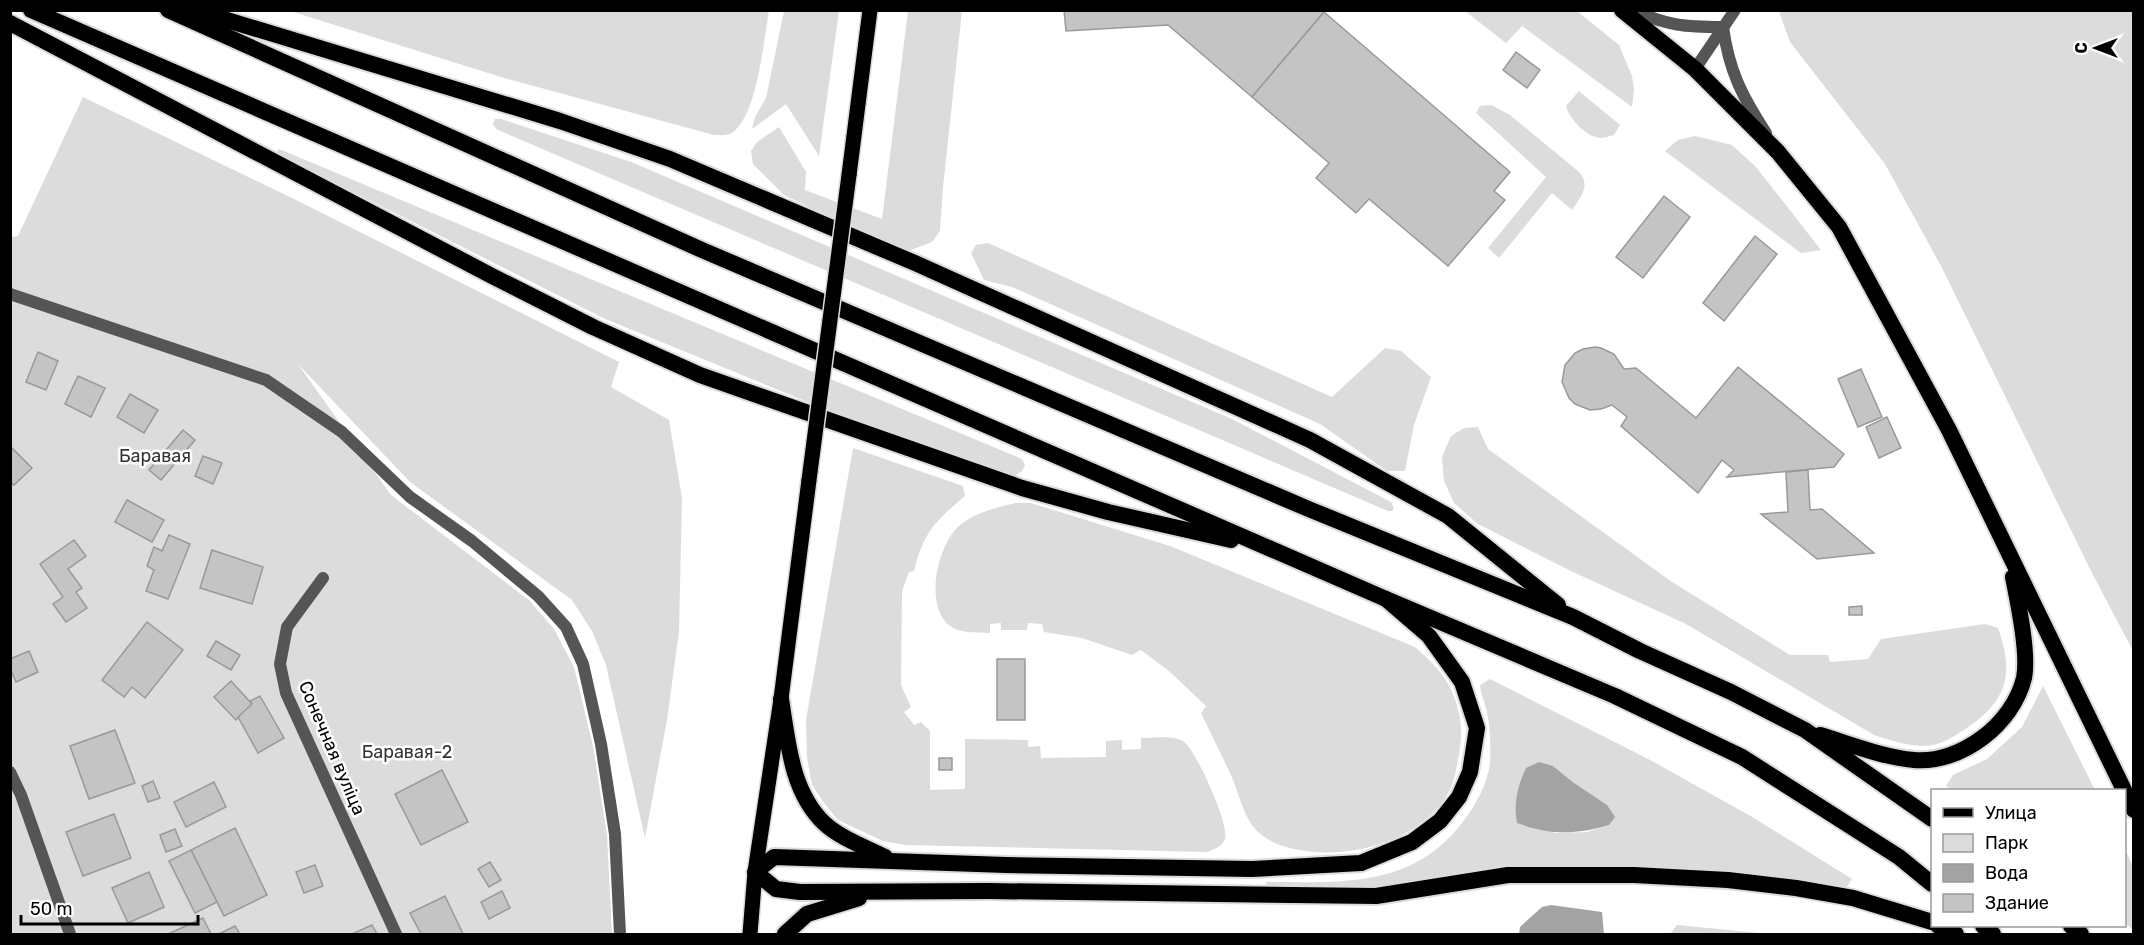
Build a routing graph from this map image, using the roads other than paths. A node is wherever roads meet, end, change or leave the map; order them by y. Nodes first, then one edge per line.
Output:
1 (31, 10) edge
2 (168, 10) edge
3 (194, 10) edge
4 (870, 10) edge
5 (1622, 10) edge
6 (1634, 10) edge
7 (1734, 10) edge
8 (10, 23) edge
9 (1723, 27) junction
10 (1695, 69) junction
11 (1778, 152) junction
12 (10, 294) edge
13 (1268, 548) junction
14 (2008, 555) junction
15 (323, 578) dead end
16 (1386, 599) junction
17 (1574, 617) junction
18 (781, 699) junction
19 (1805, 730) junction
20 (10, 772) edge
21 (2123, 789) edge
22 (2126, 795) edge
23 (2133, 810) edge
24 (1931, 818) edge
25 (891, 860) junction
26 (755, 872) junction
27 (1931, 883) edge
28 (892, 890) junction
29 (1931, 922) edge
30 (1940, 927) edge
31 (70, 934) edge
32 (396, 934) edge
33 (620, 934) edge
34 (750, 934) edge
35 (785, 934) edge
36 (1956, 934) edge

1 - 13 highway
2 - 17 highway
3 - 17 highway
4 - 18 main road, bridge
5 - 10 highway
6 - 9 street
7 - 9 street
8 - 13 highway
9 - 10 street
9 - 11 street
10 - 11 highway
11 - 14 highway
12 - 33 street
13 - 16 highway
14 - 19 highway
14 - 21 highway
15 - 32 street, Сонечная вуліца
16 - 25 highway
16 - 27 highway
17 - 19 highway
18 - 25 highway
18 - 26 main road
19 - 24 highway
20 - 31 street
22 - 23 highway
25 - 26 highway
26 - 28 highway
26 - 34 main road
28 - 29 highway
28 - 35 highway
30 - 36 highway

